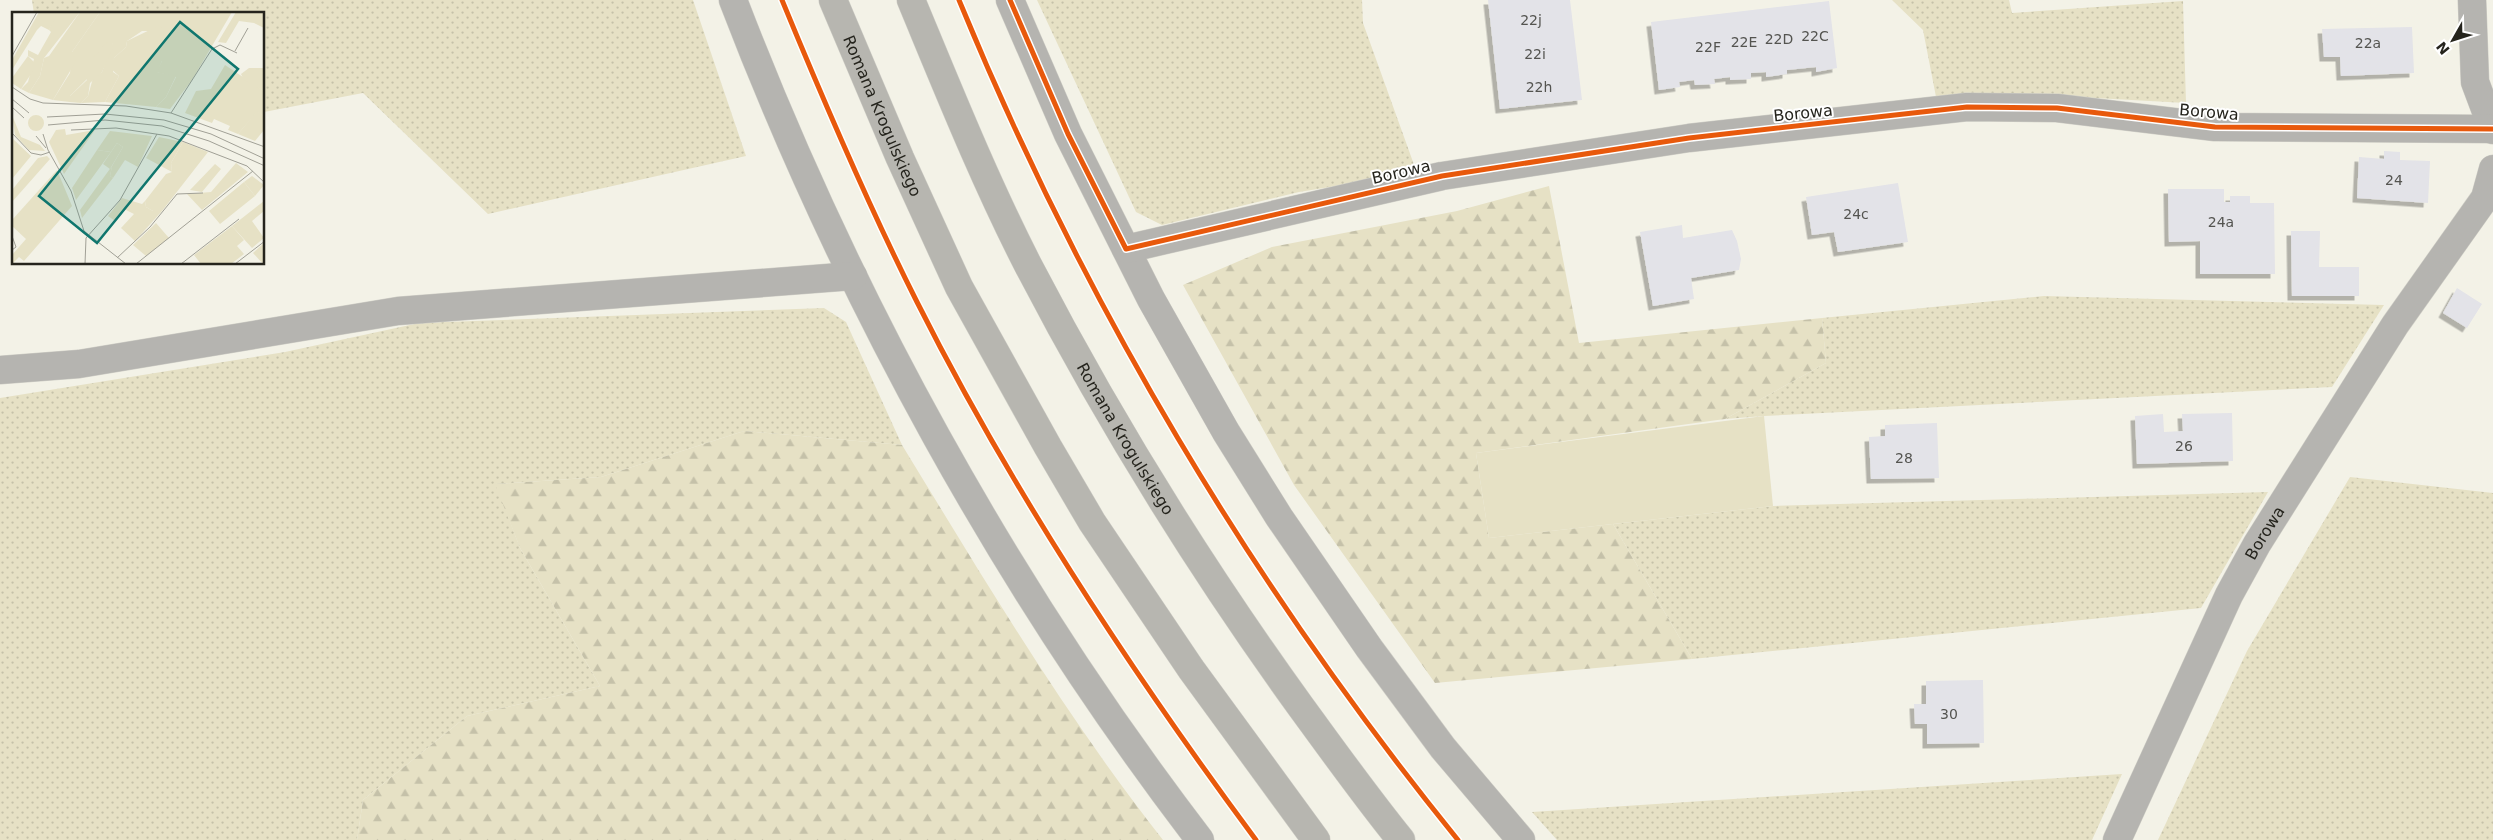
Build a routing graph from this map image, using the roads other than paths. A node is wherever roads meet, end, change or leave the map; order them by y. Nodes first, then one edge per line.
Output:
1 (733, 0) edge
2 (833, 0) edge
3 (911, 0) edge
4 (1010, 0) edge
5 (2472, 0) edge
6 (2493, 129) edge
7 (2493, 169) edge
8 (1126, 249) junction
9 (853, 276) junction
10 (0, 370) edge
11 (1200, 840) edge
12 (1316, 840) edge
13 (1401, 840) edge
14 (1521, 840) edge
15 (2118, 840) edge

1 - 9 street
2 - 12 main road, Romana Krogulskiego
3 - 13 main road, Romana Krogulskiego
4 - 8 street
5 - 6 street, Borowa
6 - 8 street, Borowa
7 - 15 street, Borowa
8 - 14 street
9 - 10 street
9 - 11 street

